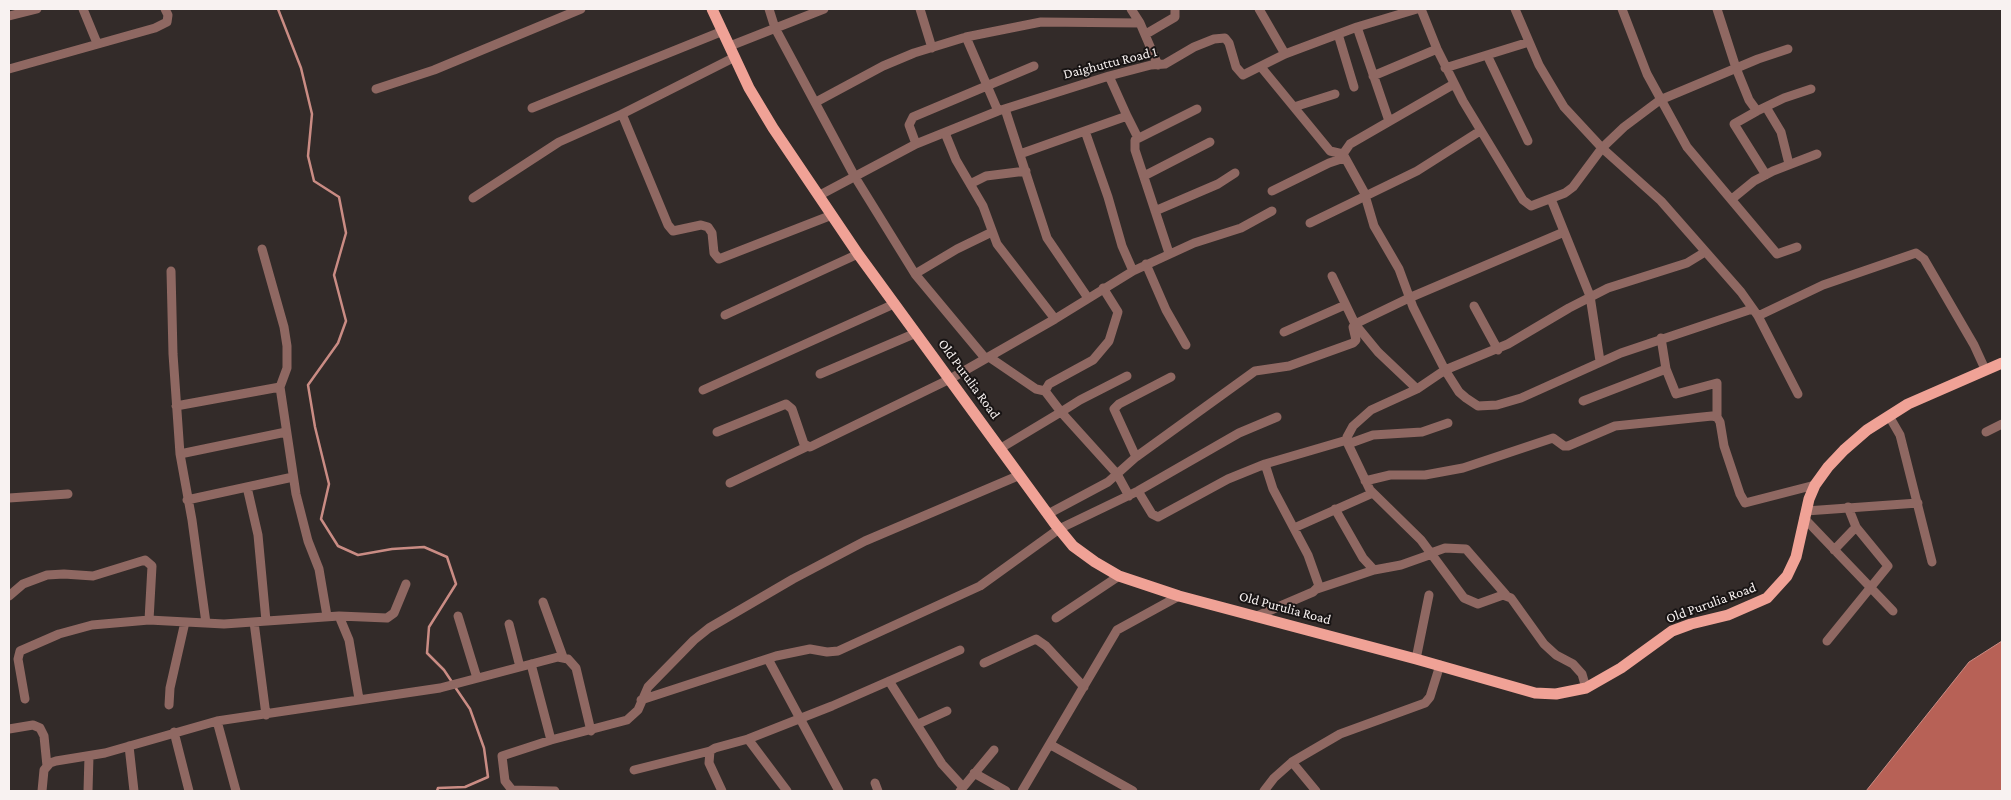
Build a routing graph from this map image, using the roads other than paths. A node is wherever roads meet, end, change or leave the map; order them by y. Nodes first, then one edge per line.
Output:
1 (37, 9) edge
2 (83, 9) edge
3 (165, 9) edge
4 (581, 9) edge
5 (712, 9) edge
6 (769, 9) edge
7 (824, 9) edge
8 (920, 9) edge
9 (1131, 9) edge
10 (1175, 9) edge
11 (1259, 9) edge
12 (1419, 9) edge
13 (1516, 9) edge
14 (1624, 9) edge
15 (1717, 9) edge
16 (9, 16) edge
17 (1140, 23) junction
18 (1357, 27) junction
19 (775, 28) junction
20 (723, 31) junction
21 (1146, 34) junction
22 (1338, 34) junction
23 (966, 37) junction
24 (1529, 42) junction
25 (97, 43) junction
26 (932, 48) junction
27 (1788, 48) dead end
28 (1437, 49) junction
29 (732, 52) junction
30 (1284, 54) junction
31 (1487, 55) junction
32 (1158, 65) junction
33 (1034, 66) dead end
34 (1261, 67) junction
35 (1445, 68) junction
36 (1736, 68) junction
37 (9, 70) edge
38 (1109, 76) junction
39 (1373, 76) junction
40 (1454, 84) junction
41 (986, 86) junction
42 (1354, 87) dead end
43 (376, 89) dead end
44 (1811, 89) dead end
45 (1335, 94) dead end
46 (1660, 100) junction
47 (816, 102) junction
48 (1294, 107) junction
49 (1766, 107) junction
50 (532, 108) dead end
51 (1197, 109) dead end
52 (1002, 110) junction
53 (1757, 111) junction
54 (622, 114) junction
55 (1127, 116) junction
56 (1389, 121) junction
57 (1085, 131) junction
58 (1480, 131) junction
59 (945, 133) junction
60 (1138, 138) junction
61 (1528, 141) dead end
62 (1210, 142) dead end
63 (916, 144) junction
64 (1602, 148) junction
65 (1020, 154) junction
66 (1817, 154) dead end
67 (1343, 156) junction
68 (1789, 164) junction
69 (1026, 171) junction
70 (1236, 173) dead end
71 (1766, 175) junction
72 (1144, 176) junction
73 (855, 177) junction
74 (970, 184) junction
75 (1272, 191) dead end
76 (820, 196) junction
77 (1364, 197) junction
78 (473, 198) dead end
79 (1551, 199) junction
80 (1732, 199) junction
81 (1155, 210) junction
82 (1272, 211) dead end
83 (832, 214) junction
84 (1310, 223) dead end
85 (992, 232) junction
86 (1564, 232) junction
87 (1797, 247) dead end
88 (262, 249) dead end
89 (1705, 252) junction
90 (1169, 253) junction
91 (858, 254) junction
92 (1146, 264) junction
93 (1133, 270) junction
94 (170, 271) dead end
95 (915, 274) junction
96 (1332, 276) dead end
97 (1103, 288) junction
98 (1590, 296) junction
99 (1088, 298) junction
100 (1409, 298) junction
101 (894, 304) junction
102 (1345, 305) junction
103 (1474, 306) dead end
104 (1755, 312) junction
105 (725, 315) dead end
106 (1055, 319) junction
107 (1355, 324) junction
108 (1284, 332) dead end
109 (916, 333) junction
110 (1661, 338) junction
111 (1186, 345) dead end
112 (1498, 350) junction
113 (985, 358) junction
114 (1600, 361) junction
115 (2002, 363) edge
116 (1666, 369) junction
117 (1985, 369) junction
118 (1445, 370) junction
119 (820, 374) dead end
120 (1127, 376) dead end
121 (1171, 376) dead end
122 (950, 379) junction
123 (1420, 386) junction
124 (280, 387) junction
125 (703, 390) dead end
126 (1045, 391) junction
127 (1798, 394) dead end
128 (1583, 401) dead end
129 (176, 406) junction
130 (1061, 412) junction
131 (1894, 413) junction
132 (1277, 417) dead end
133 (1717, 417) junction
134 (1448, 423) dead end
135 (2002, 424) edge
136 (286, 432) junction
137 (717, 432) dead end
138 (1986, 432) dead end
139 (1348, 442) junction
140 (806, 447) junction
141 (1001, 448) junction
142 (180, 454) junction
143 (1136, 457) junction
144 (1265, 464) junction
145 (1117, 474) junction
146 (1020, 475) junction
147 (293, 477) junction
148 (1365, 481) junction
149 (730, 484) dead end
150 (1815, 485) junction
151 (247, 487) junction
152 (1138, 491) junction
153 (1373, 493) junction
154 (68, 494) dead end
155 (1130, 496) junction
156 (9, 498) edge
157 (187, 500) junction
158 (1918, 503) junction
159 (1848, 507) junction
160 (1335, 510) junction
161 (1048, 514) junction
162 (1805, 515) junction
163 (1856, 527) junction
164 (1294, 528) junction
165 (1059, 529) junction
166 (1834, 550) junction
167 (1431, 554) junction
168 (1932, 562) dead end
169 (1374, 570) junction
170 (1119, 576) junction
171 (406, 584) dead end
172 (1871, 589) junction
173 (1317, 590) junction
174 (1429, 595) dead end
175 (1506, 595) junction
176 (9, 596) edge
177 (1179, 596) junction
178 (543, 602) dead end
179 (1893, 612) dead end
180 (327, 616) junction
181 (339, 616) junction
182 (458, 616) dead end
183 (1257, 616) junction
184 (1056, 618) dead end
185 (149, 620) junction
186 (266, 621) junction
187 (185, 622) junction
188 (254, 622) junction
189 (206, 623) junction
190 (509, 624) dead end
191 (1827, 641) dead end
192 (960, 650) dead end
193 (563, 657) junction
194 (768, 659) junction
195 (1416, 659) junction
196 (984, 663) dead end
197 (531, 664) junction
198 (1440, 665) junction
199 (520, 667) junction
200 (477, 678) junction
201 (889, 681) junction
202 (1084, 687) junction
203 (1586, 688) junction
204 (25, 699) dead end
205 (359, 699) junction
206 (641, 700) junction
207 (169, 705) dead end
208 (947, 710) dead end
209 (266, 714) junction
210 (799, 718) junction
211 (216, 721) junction
212 (918, 724) junction
213 (9, 729) edge
214 (591, 731) junction
215 (174, 732) junction
216 (748, 739) junction
217 (551, 740) junction
218 (1051, 745) junction
219 (129, 746) junction
220 (994, 750) dead end
221 (710, 751) junction
222 (89, 756) junction
223 (1292, 762) junction
224 (47, 766) junction
225 (634, 770) dead end
226 (974, 773) junction
227 (961, 789) edge
228 (42, 791) edge
229 (88, 791) edge
230 (134, 791) edge
231 (189, 791) edge
232 (236, 791) edge
233 (555, 791) edge
234 (722, 791) edge
235 (787, 791) edge
236 (839, 791) edge
237 (1006, 791) edge
238 (1022, 791) edge
239 (1133, 791) edge
240 (1264, 791) edge
241 (1316, 791) edge

1 - 16 street
2 - 25 street
3 - 25 street
4 - 43 street
5 - 20 main road, Old Purulia Road
6 - 19 street
7 - 19 street
8 - 26 street
9 - 17 street
10 - 21 street
11 - 30 street
12 - 18 street, Daighuttu Road 1
12 - 28 street
13 - 24 street
14 - 46 street
15 - 36 street
17 - 21 street
17 - 23 street
18 - 22 street, Daighuttu Road 1
18 - 39 street
19 - 29 street
19 - 47 street
20 - 29 main road, Old Purulia Road
20 - 50 street
21 - 32 street
22 - 30 street, Daighuttu Road 1
22 - 42 street
23 - 26 street
23 - 41 street
24 - 31 street
24 - 64 street
25 - 37 street
26 - 47 street
27 - 36 street
28 - 35 street
28 - 39 street
29 - 54 street
29 - 76 main road, Old Purulia Road
30 - 34 street, Daighuttu Road 1
31 - 35 street
31 - 61 street
32 - 34 street, Daighuttu Road 1
32 - 38 street, Daighuttu Road 1
33 - 41 street
34 - 48 street
35 - 40 street
36 - 46 street
36 - 53 street
38 - 52 street, Daighuttu Road 1
38 - 55 street
39 - 56 street
40 - 56 street
40 - 58 street
41 - 52 street
41 - 63 street
44 - 49 street
45 - 48 street
46 - 64 street
46 - 80 street
47 - 73 street
48 - 67 street
49 - 53 street
49 - 68 street
51 - 60 street
52 - 59 street, Daighuttu Road 1
52 - 65 street
53 - 71 street
54 - 78 street
54 - 83 street
55 - 57 street
55 - 60 street
56 - 67 street
57 - 65 street
57 - 93 street
58 - 77 street
58 - 79 street
59 - 63 street, Daighuttu Road 1
59 - 74 street
60 - 72 street
62 - 72 street
63 - 73 street, Daighuttu Road 1
64 - 79 street
64 - 89 street
65 - 69 street
66 - 68 street
67 - 75 street
67 - 77 street
68 - 71 street
69 - 74 street
69 - 99 street
70 - 81 street
71 - 80 street
72 - 81 street
73 - 76 street, Daighuttu Road 1
73 - 95 street
74 - 85 street
76 - 83 main road, Old Purulia Road
77 - 84 street
77 - 100 street
79 - 86 street
80 - 87 street
81 - 90 street
82 - 90 street
83 - 91 main road, Old Purulia Road
85 - 95 street
85 - 106 street
86 - 98 street
86 - 100 street
88 - 124 street
89 - 98 street
89 - 104 street
90 - 92 street
91 - 101 main road, Old Purulia Road
91 - 105 street
92 - 93 street
92 - 111 street
93 - 97 street
94 - 129 street
95 - 113 street
96 - 102 street
97 - 99 street
97 - 126 street
98 - 112 street
98 - 114 street
99 - 106 street
100 - 107 street
100 - 118 street
101 - 109 main road, Old Purulia Road
101 - 125 street
102 - 107 street
102 - 108 street
103 - 112 street
104 - 110 street
104 - 117 street
104 - 127 street
106 - 113 street
107 - 123 street
107 - 143 street
109 - 119 street
109 - 122 main road, Old Purulia Road
110 - 114 street
110 - 116 street
112 - 118 street
113 - 122 street
113 - 126 street
114 - 118 street
115 - 117 main road, Old Purulia Road
116 - 128 street
116 - 133 street
117 - 131 main road, Old Purulia Road
118 - 123 street
120 - 130 street
121 - 143 street
122 - 140 street
122 - 141 main road, Old Purulia Road
123 - 139 street
124 - 129 street
124 - 136 street
126 - 130 street
129 - 142 street
130 - 141 street
130 - 145 street
131 - 150 main road, Old Purulia Road
131 - 158 street
132 - 152 street
133 - 148 street
133 - 150 street
134 - 139 street
135 - 138 street
136 - 142 street
136 - 147 street
137 - 140 street
139 - 144 street
139 - 148 street
140 - 149 street
141 - 146 main road, Old Purulia Road
142 - 157 street
143 - 145 street
144 - 152 street
144 - 164 street
145 - 155 street
145 - 161 street
146 - 161 main road, Old Purulia Road
146 - 206 street
147 - 151 street
147 - 180 street
148 - 153 street
150 - 162 main road, Old Purulia Road
151 - 157 street
151 - 186 street
152 - 155 street
153 - 160 street
153 - 167 street
154 - 156 street
155 - 165 street
157 - 189 street
158 - 159 street
158 - 168 street
159 - 162 street
159 - 163 street
160 - 164 street
160 - 169 street
161 - 165 main road, Old Purulia Road
162 - 166 street
162 - 203 main road, Old Purulia Road
163 - 166 street
163 - 172 street
164 - 173 street
165 - 170 main road, Old Purulia Road
165 - 194 street
166 - 172 street
167 - 169 street
167 - 175 street
167 - 175 street
169 - 173 street
170 - 177 main road, Old Purulia Road
170 - 184 street
171 - 181 street
172 - 179 street
172 - 191 street
173 - 183 street
174 - 195 street
175 - 203 street
176 - 185 street
177 - 183 main road, Old Purulia Road
177 - 202 street
178 - 193 street
180 - 181 street
180 - 186 street
181 - 205 street
182 - 200 street
183 - 195 main road, Old Purulia Road
185 - 187 street
185 - 204 street
186 - 188 street
187 - 189 street
187 - 207 street
188 - 189 street
188 - 209 street
190 - 199 street
192 - 201 street
193 - 197 street
193 - 214 street
194 - 206 street
194 - 210 street
195 - 198 main road, Old Purulia Road
196 - 202 street
197 - 199 street
197 - 217 street
198 - 203 main road, Old Purulia Road
198 - 223 street
199 - 200 street
200 - 205 street
201 - 210 street
201 - 212 street
202 - 218 street
205 - 209 street
206 - 214 street
208 - 212 street
209 - 211 street
210 - 216 street
210 - 236 street
211 - 215 street
211 - 232 street
212 - 227 street
213 - 224 street
214 - 217 street
215 - 219 street
215 - 231 street
216 - 221 street
216 - 235 street
217 - 233 street
218 - 238 street
218 - 239 street
219 - 222 street
219 - 230 street
220 - 226 street
221 - 225 street
221 - 234 street
222 - 224 street
222 - 229 street
223 - 240 street
223 - 241 street
224 - 228 street
226 - 227 street
226 - 237 street

